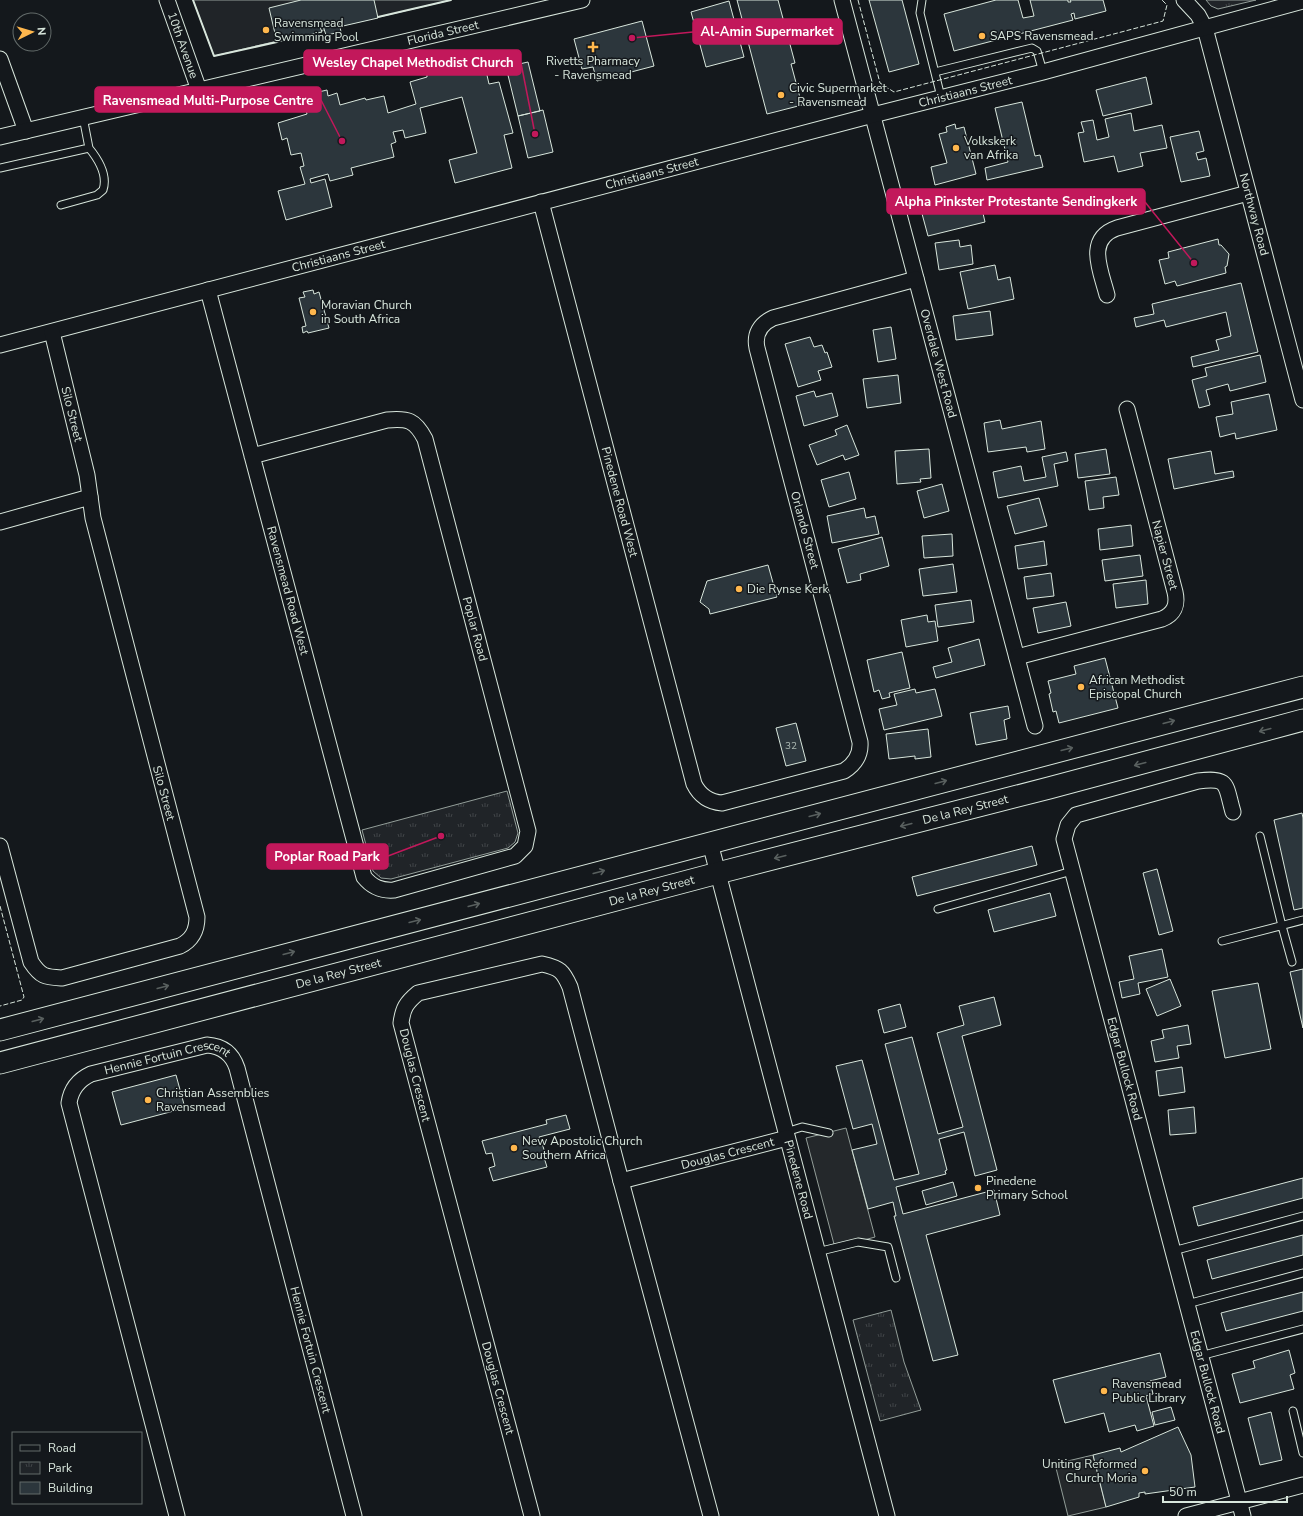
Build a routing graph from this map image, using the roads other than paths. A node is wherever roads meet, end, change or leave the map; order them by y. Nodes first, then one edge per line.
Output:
1 (167, 0) edge
2 (582, 0) edge
3 (842, 0) edge
4 (922, 0) edge
5 (1184, 0) edge
6 (1303, 1) edge
7 (548, 4) edge
8 (1205, 28) junction
9 (0, 59) edge
10 (935, 72) junction
11 (1043, 72) junction
12 (200, 90) junction
13 (941, 97) junction
14 (873, 115) junction
15 (83, 117) junction
16 (26, 131) junction
17 (0, 137) edge
18 (89, 148) junction
19 (0, 168) edge
20 (1248, 193) junction
21 (541, 202) junction
22 (61, 204) dead end
23 (916, 279) junction
24 (208, 290) junction
25 (1107, 295) dead end
26 (52, 332) junction
27 (0, 345) edge
28 (1303, 400) edge
29 (1127, 409) dead end
30 (252, 456) junction
31 (90, 497) junction
32 (0, 522) edge
33 (1017, 657) junction
34 (1303, 687) edge
35 (1303, 720) edge
36 (1035, 726) dead end
37 (705, 798) joint
38 (1232, 812) dead end
39 (1260, 836) dead end
40 (710, 843) junction
41 (0, 846) edge
42 (1072, 871) junction
43 (718, 873) junction
44 (374, 887) joint
45 (938, 909) dead end
46 (1303, 920) edge
47 (1282, 926) junction
48 (1222, 941) dead end
49 (1292, 962) dead end
50 (0, 1030) edge
51 (0, 1063) edge
52 (829, 1132) dead end
53 (786, 1135) junction
54 (621, 1181) junction
55 (1303, 1216) edge
56 (1173, 1251) junction
57 (817, 1252) junction
58 (1303, 1273) edge
59 (896, 1278) dead end
60 (1187, 1304) junction
61 (1303, 1329) edge
62 (1200, 1356) junction
63 (1293, 1411) dead end
64 (1303, 1453) edge
65 (1303, 1485) edge
66 (1241, 1509) edge
67 (1205, 1513) edge
68 (177, 1516) edge
69 (354, 1516) edge
70 (532, 1516) edge
71 (712, 1516) edge
72 (887, 1516) edge
73 (1186, 1516) edge

1 - 12 street, 10th Avenue
2 - 7 street, Florida Street
3 - 14 street, Overdale West Road
4 - 10 lane
5 - 8 street, Northway Road
6 - 8 street, Christiaans Street
7 - 12 street, Florida Street
8 - 11 street, Christiaans Street
8 - 20 street, Northway Road
9 - 16 street
10 - 11 lane
10 - 13 lane
11 - 13 street, Christiaans Street
12 - 15 street, Florida Street
13 - 14 street, Christiaans Street
14 - 21 street, Christiaans Street
14 - 23 street, Overdale West Road
15 - 16 street, Florida Street
15 - 18 lane
16 - 17 street, Florida Street
18 - 19 lane
18 - 22 lane
20 - 25 street
20 - 28 street, Northway Road
21 - 24 street, Christiaans Street
21 - 37 street, Pinedene Road West
23 - 33 street, Overdale West Road
23 - 37 street, Orlando Street
24 - 26 street, Christiaans Street
24 - 30 street, Ravensmead Road West
26 - 27 street, Christiaans Street
26 - 31 street, Silo Street
29 - 33 street, Napier Street
30 - 44 street, Ravensmead Road West
30 - 44 street, Poplar Road
31 - 32 street
31 - 41 street, Silo Street
33 - 36 street, Overdale West Road
40 -> 34 main road
35 -> 43 main road, De la Rey Street
38 - 42 street, Edgar Bullock Road
39 - 47 lane
40 - 43 street, Pinedene Road
50 -> 40 main road
42 - 45 lane
42 - 56 street, Edgar Bullock Road
43 - 51 main road, De la Rey Street
43 - 53 street, Pinedene Road
46 - 47 lane
47 - 48 lane
47 - 49 lane
52 - 53 lane
53 - 54 street, Douglas Crescent
53 - 57 street, Pinedene Road
54 - 70 street, Douglas Crescent
54 - 71 street, Douglas Crescent
55 - 56 lane
56 - 60 street, Edgar Bullock Road
57 - 59 lane
57 - 72 street, Pinedene Road
58 - 60 lane
60 - 62 street, Edgar Bullock Road
61 - 62 lane
62 - 66 street, Edgar Bullock Road
63 - 64 lane
65 - 66 street
66 - 67 street
67 - 73 street
68 - 69 street, Hennie Fortuin Crescent

